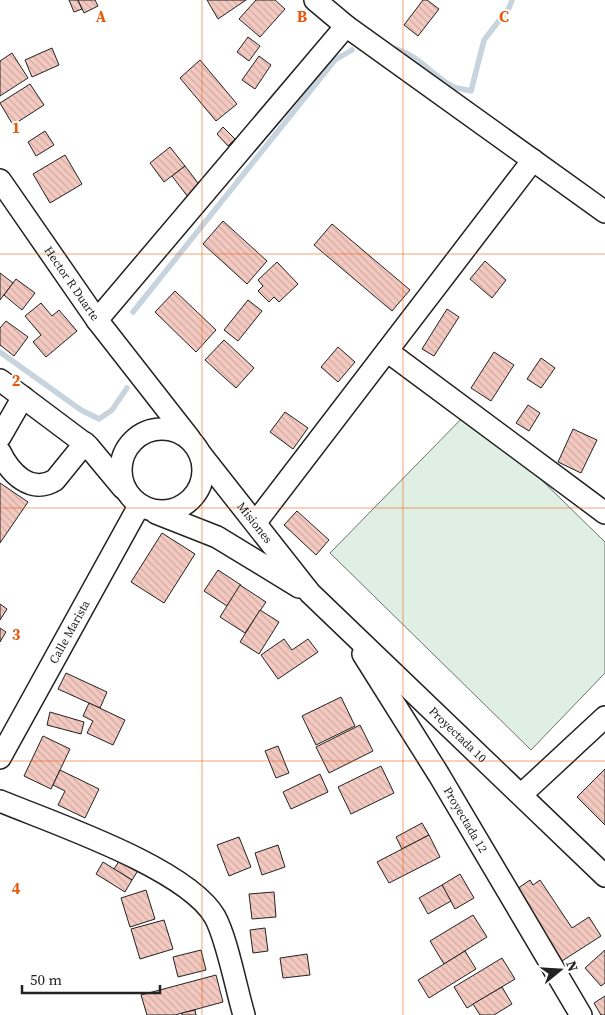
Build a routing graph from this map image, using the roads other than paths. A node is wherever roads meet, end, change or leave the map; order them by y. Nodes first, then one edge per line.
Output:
1 (316, 0) edge
2 (346, 26) junction
3 (533, 160) junction
4 (0, 180) edge
5 (605, 212) edge
6 (97, 320) junction
7 (387, 351) junction
8 (0, 380) edge
9 (148, 386) junction
10 (23, 397) junction
11 (0, 437) edge
12 (134, 439) junction
13 (87, 444) junction
14 (195, 445) junction
15 (0, 452) edge
16 (139, 504) junction
17 (605, 513) edge
18 (256, 522) junction
19 (310, 593) junction
20 (346, 627) junction
21 (605, 717) edge
22 (0, 758) edge
23 (522, 794) junction
24 (0, 801) edge
25 (605, 876) edge
26 (244, 1015) edge
27 (581, 1015) edge

1 - 2 street
2 - 3 street
2 - 6 street
3 - 5 street
3 - 7 street
4 - 6 street, Hector R Duarte
6 - 9 street, Hector R Duarte
7 - 17 street
7 - 18 street
8 - 10 street
9 - 12 street
9 - 14 street, Misiones
10 - 11 street
10 - 13 street
12 - 13 street
12 - 14 street
12 - 16 street
13 - 15 street
13 - 16 street
14 - 16 street
14 - 18 street, Misiones
16 - 19 street
16 - 22 street, Calle Marista
18 - 19 street, Misiones
19 - 20 street, Proyectada 10
20 - 23 street, Proyectada 10
20 - 27 street, Proyectada 12
21 - 23 street
23 - 25 street, Proyectada 10
24 - 26 street

